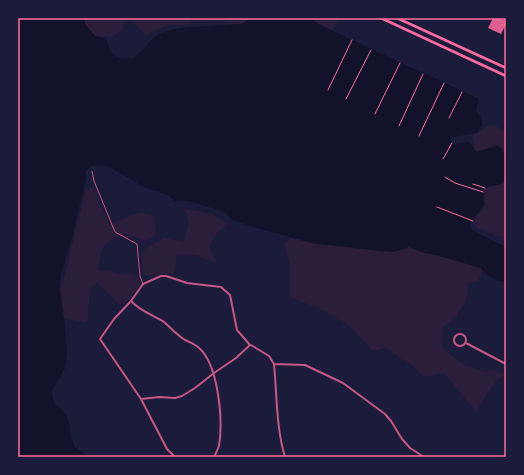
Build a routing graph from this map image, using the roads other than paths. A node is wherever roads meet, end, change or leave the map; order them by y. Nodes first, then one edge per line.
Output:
1 (380, 18) edge
2 (397, 18) edge
3 (506, 68) edge
4 (506, 76) edge
5 (92, 171) dead end
6 (143, 284) junction
7 (131, 301) junction
8 (466, 343) junction
9 (250, 345) junction
10 (274, 364) junction
11 (506, 364) edge
12 (214, 373) junction
13 (141, 399) junction
14 (175, 457) edge
15 (214, 457) edge
16 (285, 457) edge
17 (424, 457) edge

1 - 4 main road
2 - 3 main road
5 - 6 lane
6 - 7 street
6 - 9 street
7 - 12 street
7 - 13 street
8 - 8 street
8 - 11 street
9 - 10 street
9 - 12 street
10 - 16 street
10 - 17 street
12 - 13 street
12 - 15 street
13 - 14 street

